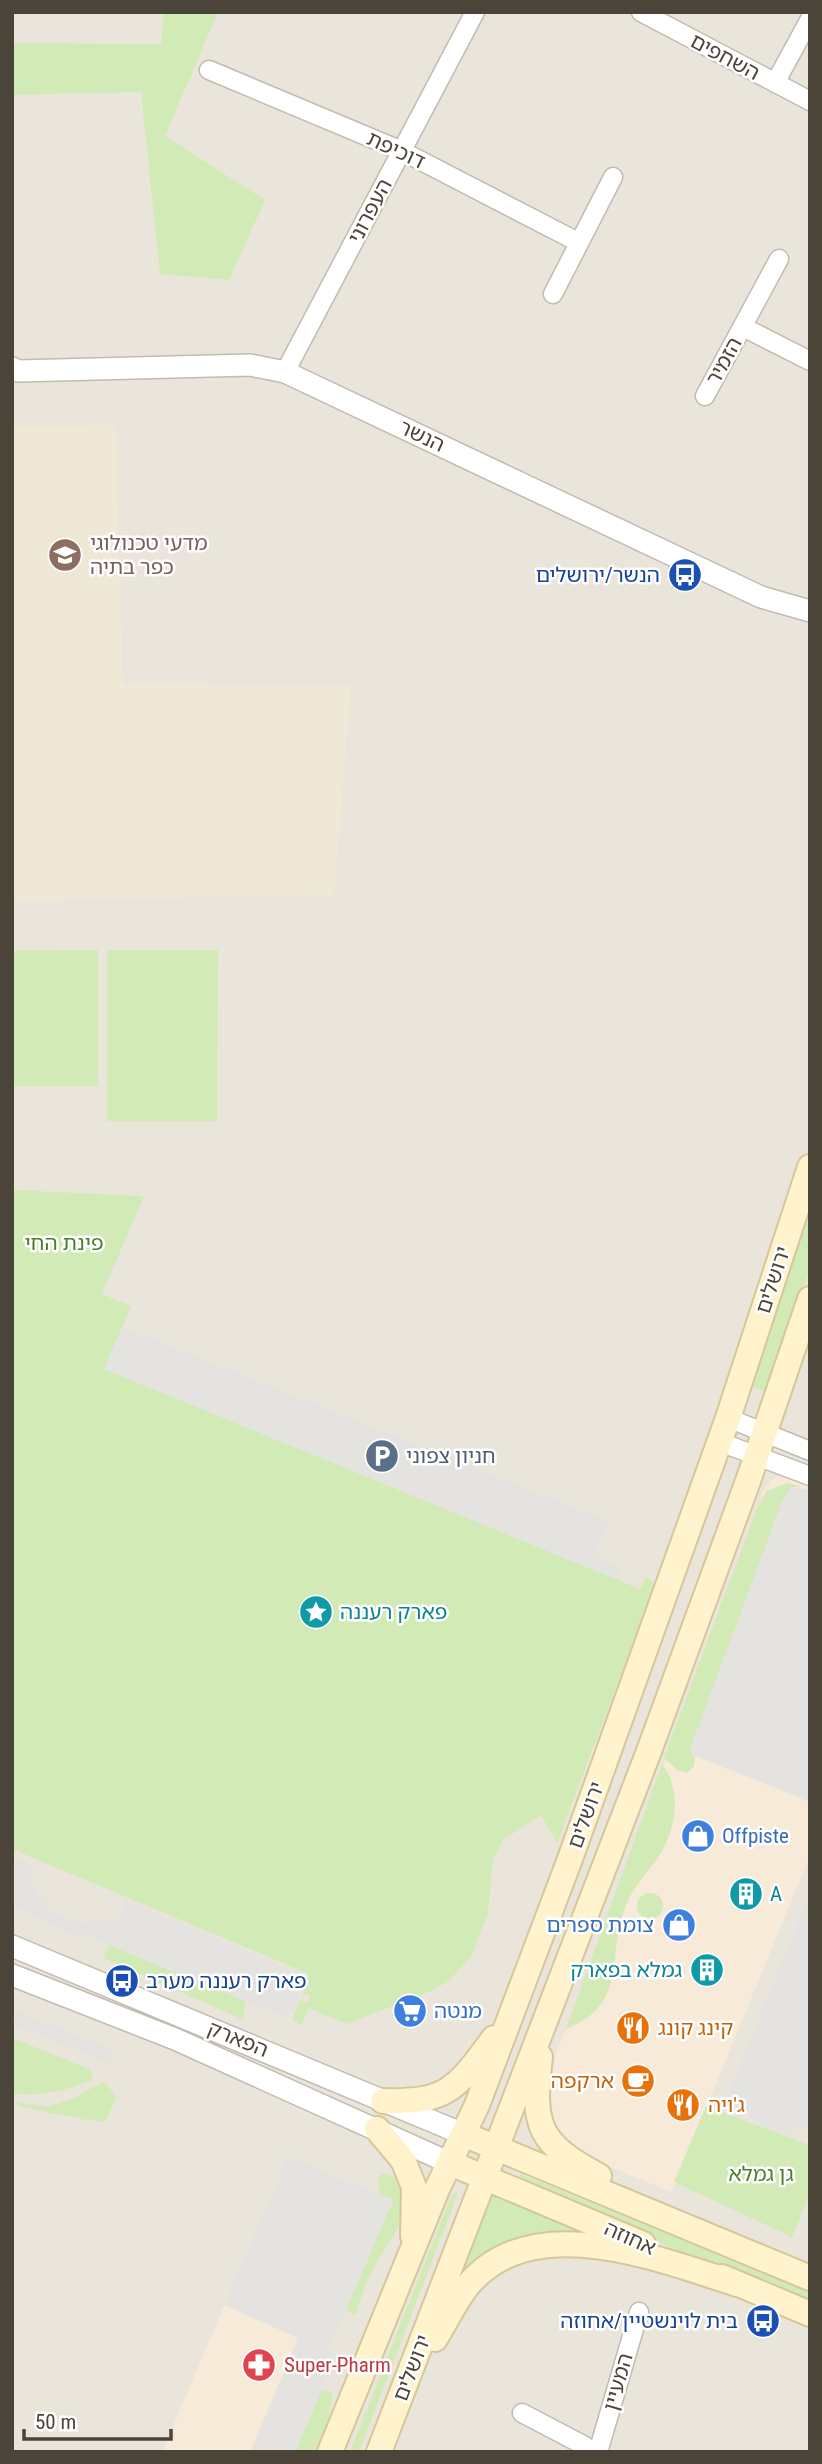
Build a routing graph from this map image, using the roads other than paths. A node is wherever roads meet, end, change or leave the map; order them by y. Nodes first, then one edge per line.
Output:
1 (475, 12) edge
2 (641, 12) edge
3 (810, 19) edge
4 (209, 70) dead end
5 (775, 83) junction
6 (810, 101) edge
7 (402, 151) junction
8 (613, 177) dead end
9 (578, 242) junction
10 (779, 259) dead end
11 (553, 293) dead end
12 (743, 327) junction
13 (810, 361) edge
14 (12, 368) edge
15 (285, 372) junction
16 (705, 396) dead end
17 (810, 611) edge
18 (810, 1167) edge
19 (810, 1299) edge
20 (728, 1418) junction
21 (720, 1442) junction
22 (761, 1444) junction
23 (810, 1451) edge
24 (810, 1476) edge
25 (12, 1946) edge
26 (12, 1975) edge
27 (511, 2015) junction
28 (544, 2025) junction
29 (383, 2101) junction
30 (377, 2129) junction
31 (463, 2134) junction
32 (496, 2147) junction
33 (450, 2163) junction
34 (485, 2178) junction
35 (736, 2248) junction
36 (413, 2249) junction
37 (810, 2278) edge
38 (737, 2284) junction
39 (639, 2312) dead end
40 (810, 2314) edge
41 (405, 2388) junction
42 (522, 2413) dead end
43 (330, 2452) edge
44 (379, 2452) edge
45 (587, 2452) edge
46 (598, 2452) edge

1 - 7 street, העפרוני
2 - 5 street, השחפים
3 - 5 street
4 - 7 street, דוכיפת
5 - 6 street, השחפים
7 - 9 street, דוכיפת
7 - 15 street, העפרוני
8 - 9 street
9 - 11 street
10 - 12 street, הזמיר
12 - 13 street, הזמיר
12 - 16 street, הזמיר
14 - 15 street, הנשר
15 - 17 street, הנשר
18 - 20 main road, ירושלים
19 - 22 main road, ירושלים
20 - 21 main road, ירושלים
20 - 22 street
21 - 22 street
21 - 27 main road, ירושלים
22 - 23 street
22 - 24 street
22 - 28 main road, ירושלים
25 - 29 street, הפארק
26 - 30 street, הפארק
27 - 29 main road
27 - 31 main road, ירושלים
28 - 32 main road, ירושלים
28 - 35 main road
29 - 31 street, הפארק
30 - 33 street, הפארק
30 - 36 main road
31 - 32 main road, אחוזה
31 - 33 main road, ירושלים
32 - 34 main road, ירושלים
32 - 35 main road, אחוזה
33 - 34 main road, אחוזה
33 - 36 main road, ירושלים
34 - 38 main road, אחוזה
34 - 41 main road, ירושלים
35 - 37 main road, אחוזה
36 - 43 main road, ירושלים
38 - 40 main road, אחוזה
38 - 41 main road
39 - 46 street, המעיין
41 - 44 main road, ירושלים
42 - 45 street

